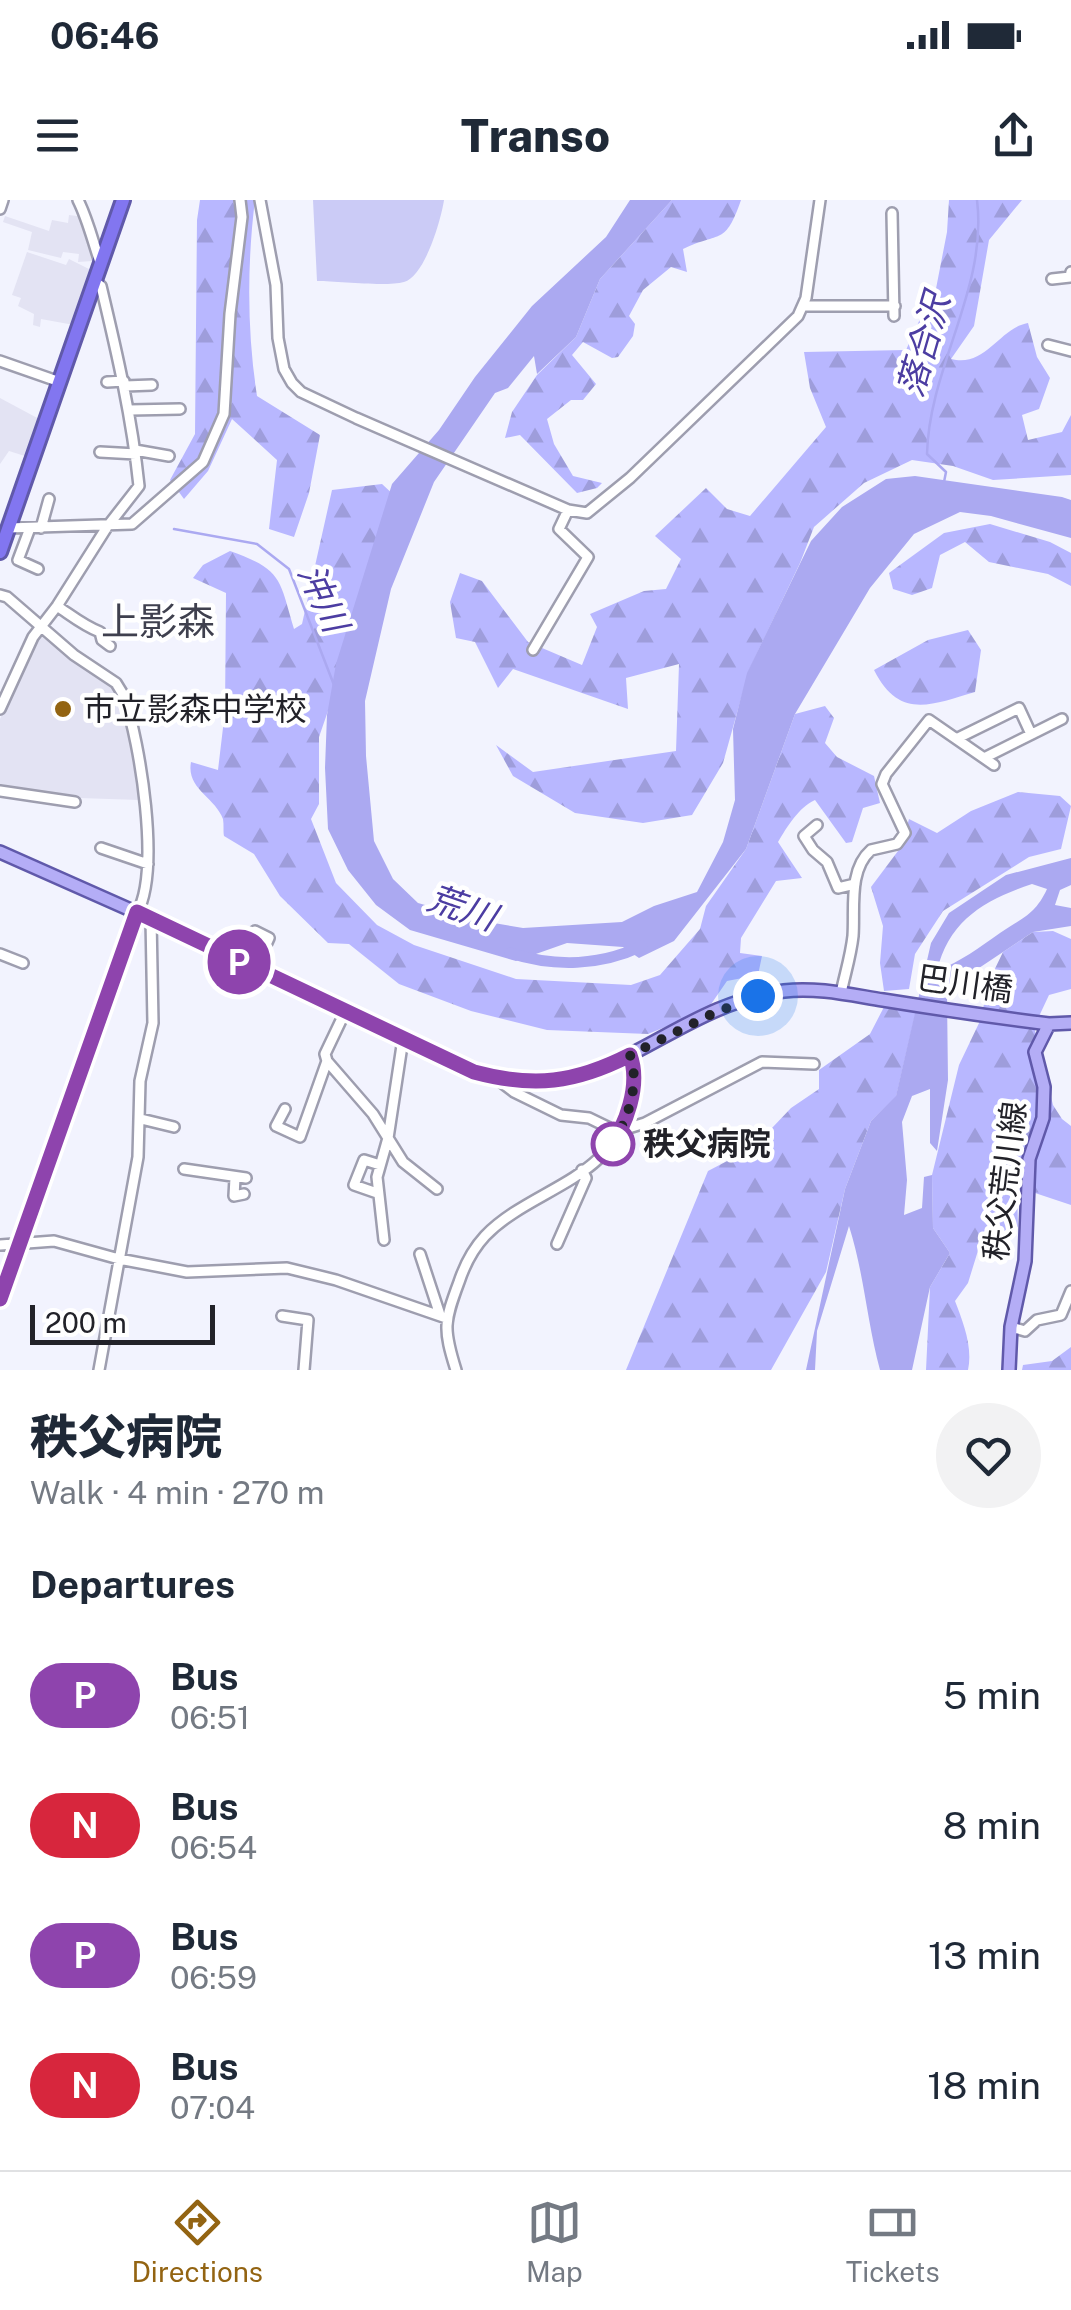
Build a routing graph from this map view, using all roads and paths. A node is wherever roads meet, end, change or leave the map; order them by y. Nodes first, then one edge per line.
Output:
1 (3, 200) edge
2 (78, 200) edge
3 (123, 200) edge
4 (240, 200) edge
5 (260, 200) edge
6 (820, 200) edge
7 (0, 208) edge
8 (892, 213) dead end
9 (101, 265) junction
10 (1071, 272) edge
11 (1052, 278) dead end
12 (95, 282) junction
13 (804, 306) junction
14 (1048, 345) dead end
15 (1071, 352) edge
16 (0, 361) edge
17 (60, 382) junction
18 (107, 382) dead end
19 (124, 384) junction
20 (152, 385) dead end
21 (180, 409) dead end
22 (130, 410) junction
23 (100, 452) dead end
24 (135, 452) junction
25 (169, 456) dead end
26 (49, 499) dead end
27 (568, 510) junction
28 (107, 527) junction
29 (36, 528) junction
30 (4, 531) edge
31 (0, 552) edge
32 (38, 569) dead end
33 (0, 595) edge
34 (57, 606) junction
35 (42, 626) junction
36 (110, 646) dead end
37 (533, 650) dead end
38 (0, 709) edge
39 (1062, 719) dead end
40 (1031, 734) junction
41 (958, 738) junction
42 (984, 758) junction
43 (994, 765) dead end
44 (0, 790) edge
45 (75, 802) dead end
46 (817, 825) dead end
47 (101, 848) dead end
48 (0, 852) edge
49 (148, 864) junction
50 (854, 884) junction
51 (137, 912) junction
52 (151, 919) junction
53 (0, 954) edge
54 (23, 963) dead end
55 (240, 963) junction
56 (254, 970) junction
57 (841, 993) junction
58 (345, 1012) junction
59 (1071, 1022) edge
60 (1044, 1023) junction
61 (403, 1039) junction
62 (630, 1055) junction
63 (327, 1061) junction
64 (814, 1064) dead end
65 (496, 1078) junction
66 (285, 1108) dead end
67 (141, 1119) junction
68 (174, 1127) dead end
69 (621, 1132) junction
70 (388, 1138) junction
71 (380, 1165) junction
72 (184, 1169) dead end
73 (582, 1170) junction
74 (234, 1178) junction
75 (246, 1178) dead end
76 (436, 1189) dead end
77 (377, 1193) junction
78 (244, 1194) dead end
79 (384, 1240) dead end
80 (20, 1243) junction
81 (557, 1244) dead end
82 (0, 1246) edge
83 (420, 1254) dead end
84 (119, 1259) junction
85 (1071, 1291) edge
86 (0, 1299) edge
87 (282, 1316) dead end
88 (443, 1316) junction
89 (1011, 1327) junction
90 (99, 1370) edge
91 (304, 1370) edge
92 (456, 1370) edge
93 (1009, 1370) edge

1 - 7 street
2 - 9 street
3 - 9 highway
4 - 28 street
5 - 27 street
6 - 13 street
8 - 13 street
9 - 12 highway
10 - 11 street
12 - 17 highway
12 - 19 street
13 - 27 street
14 - 15 street
16 - 17 street
17 - 30 highway
18 - 19 street
19 - 20 street
19 - 22 street
21 - 22 street
22 - 24 street
23 - 24 street
24 - 25 street
24 - 28 street
26 - 29 street
27 - 37 street
28 - 29 street
28 - 34 street
29 - 30 street
29 - 32 street
30 - 31 highway
33 - 35 street
34 - 35 street
34 - 36 street
35 - 38 street
35 - 49 street
39 - 40 street
40 - 41 street
40 - 42 street
41 - 42 street
41 - 50 street
42 - 43 street
44 - 45 street
46 - 50 street
47 - 49 street
48 - 51 main road, 巴川橋
49 - 51 street
50 - 57 street
51 - 52 main road, 巴川橋
51 - 80 street
52 - 55 main road, 巴川橋
52 - 67 street
53 - 54 street
55 - 56 main road, 巴川橋
55 - 56 street
56 - 58 main road, 巴川橋
57 - 60 main road, 巴川橋
57 - 62 main road, 巴川橋
58 - 61 main road, 巴川橋
58 - 63 street
59 - 60 main road
60 - 89 main road, 秩父荒川線
61 - 65 main road, 巴川橋
61 - 70 street
62 - 65 main road, 巴川橋
62 - 69 street
63 - 66 street
63 - 70 street
64 - 69 street
65 - 69 street
67 - 68 street
67 - 84 street
69 - 73 street
70 - 71 street
70 - 76 street
71 - 77 street
71 - 77 street
72 - 74 street
73 - 81 street
73 - 88 street
74 - 75 street
74 - 78 street
77 - 79 street
80 - 82 street
80 - 84 street
80 - 86 street
83 - 88 street
84 - 88 street
84 - 90 street
85 - 89 street
87 - 91 street
88 - 92 street
89 - 93 main road, 秩父荒川線

